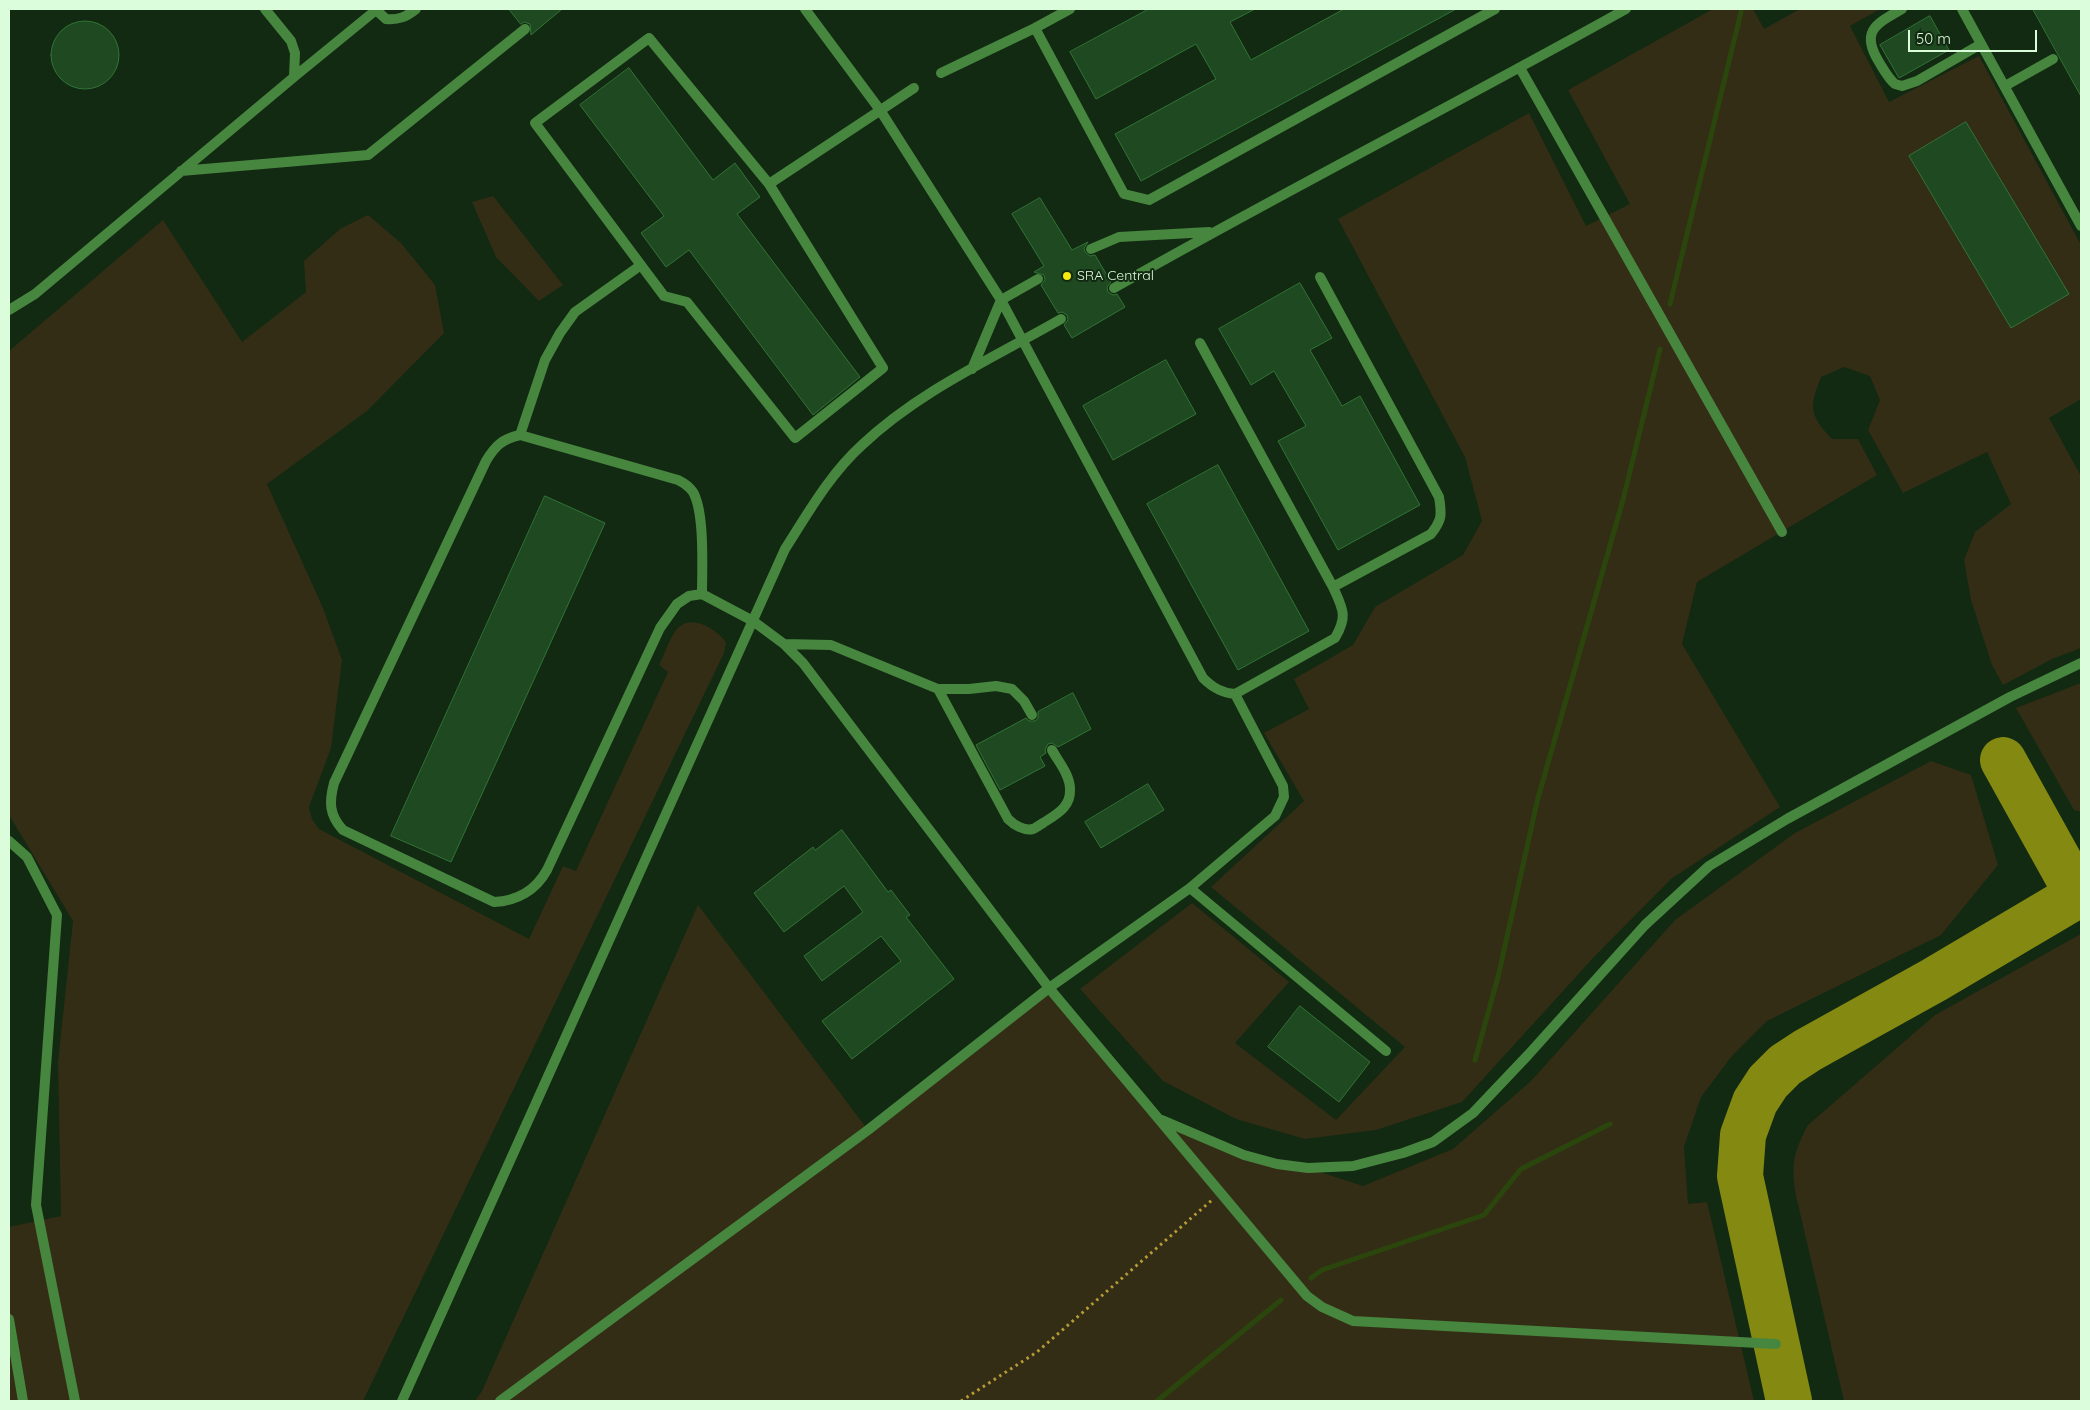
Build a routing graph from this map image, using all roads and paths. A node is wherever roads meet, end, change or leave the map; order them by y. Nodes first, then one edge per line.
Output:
1 (375, 9) edge
2 (416, 9) edge
3 (805, 9) edge
4 (1070, 9) edge
5 (1495, 9) edge
6 (1626, 9) edge
7 (1902, 9) edge
8 (1962, 9) edge
9 (271, 11) edge
10 (525, 28) dead end
11 (1035, 28) junction
12 (1981, 44) junction
13 (2052, 59) dead end
14 (1520, 68) junction
15 (941, 73) dead end
16 (294, 77) junction
17 (2005, 86) junction
18 (914, 88) dead end
19 (880, 110) junction
20 (181, 172) junction
21 (768, 184) junction
22 (2081, 226) edge
23 (1212, 232) junction
24 (1091, 248) dead end
25 (641, 265) junction
26 (1320, 277) dead end
27 (1038, 279) dead end
28 (1114, 288) dead end
29 (1002, 300) junction
30 (9, 310) edge
31 (1061, 319) dead end
32 (1022, 341) junction
33 (1200, 343) dead end
34 (972, 369) junction
35 (520, 435) junction
36 (1782, 532) dead end
37 (1333, 587) junction
38 (702, 594) junction
39 (753, 621) junction
40 (784, 644) junction
41 (2081, 663) edge
42 (938, 689) junction
43 (1235, 694) junction
44 (1032, 715) dead end
45 (1052, 750) dead end
46 (9, 841) edge
47 (1190, 888) junction
48 (1049, 988) junction
49 (1386, 1051) dead end
50 (1159, 1118) junction
51 (1221, 1192) junction
52 (9, 1319) edge
53 (1776, 1344) dead end
54 (23, 1401) edge
55 (75, 1401) edge
56 (403, 1401) edge
57 (500, 1401) edge
58 (961, 1401) edge

1 - 2 lane
1 - 16 lane
3 - 19 lane
4 - 11 lane
5 - 11 lane
6 - 14 lane
7 - 12 lane
8 - 12 lane
9 - 16 lane
10 - 20 lane
11 - 15 lane
12 - 17 lane
13 - 17 lane
14 - 23 lane
14 - 36 lane
16 - 20 lane
17 - 22 lane
18 - 19 lane
19 - 21 lane
19 - 29 lane
20 - 30 lane
21 - 25 lane
21 - 25 lane
23 - 24 lane
23 - 28 lane
25 - 35 lane
26 - 37 lane
27 - 29 lane
29 - 32 lane
29 - 34 lane
31 - 32 lane
32 - 34 lane
32 - 43 lane
33 - 37 lane
34 - 39 lane
35 - 38 lane
35 - 38 lane
37 - 43 lane
38 - 39 lane
39 - 40 lane
39 - 56 lane
40 - 42 lane
40 - 48 lane
41 - 50 lane
42 - 44 lane
42 - 45 lane
43 - 47 lane
46 - 55 lane
47 - 48 lane
47 - 49 lane
48 - 50 lane
48 - 57 lane
50 - 51 lane
51 - 53 lane
51 - 58 path
52 - 54 lane

